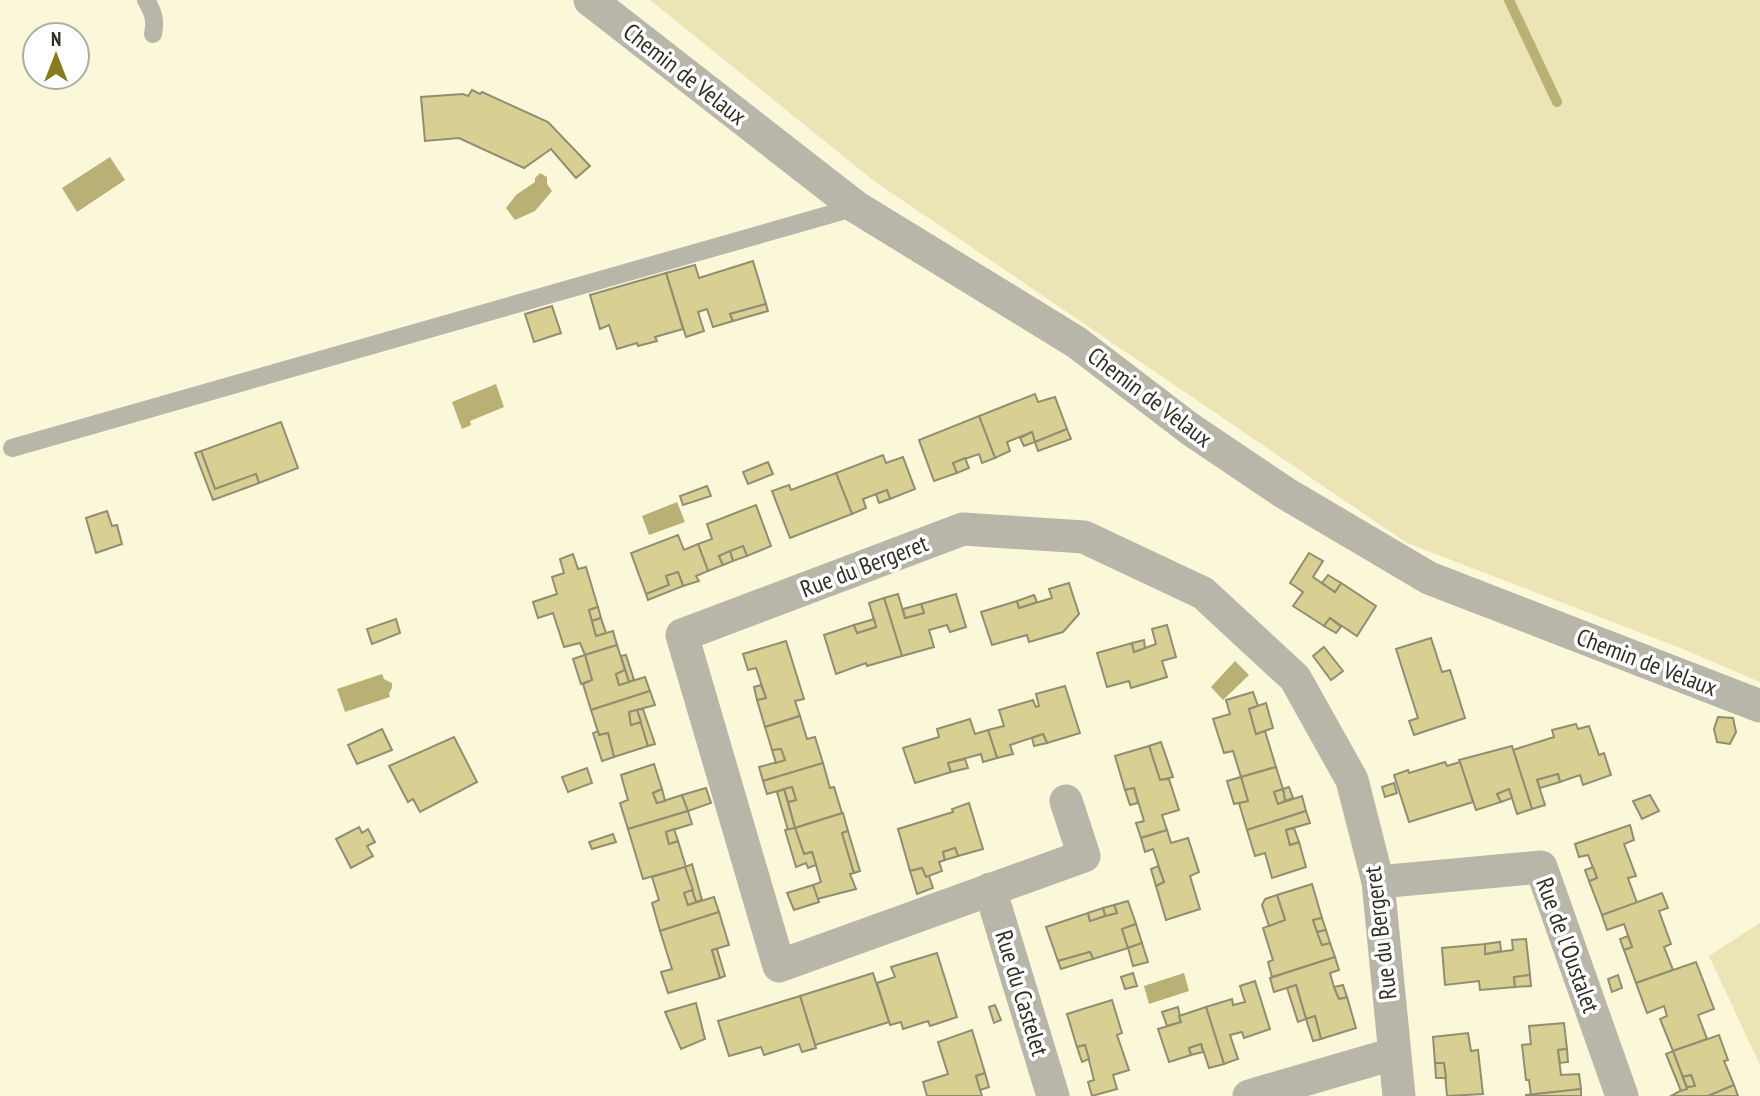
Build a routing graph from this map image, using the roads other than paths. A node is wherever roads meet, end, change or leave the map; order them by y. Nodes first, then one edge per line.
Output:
1 (146, 0) edge
2 (590, 0) edge
3 (153, 34) dead end
4 (856, 207) junction
5 (12, 448) dead end
6 (1760, 706) edge
7 (1066, 801) dead end
8 (1378, 882) junction
9 (990, 889) junction
10 (1393, 1054) junction
11 (1053, 1096) edge
12 (1250, 1096) edge
13 (1399, 1096) edge
14 (1622, 1096) edge

1 - 3 lane
2 - 4 street, Chemin de Velaux
4 - 5 lane
4 - 6 street, Chemin de Velaux
7 - 9 street, Rue du Bergeret
8 - 9 street, Rue du Bergeret
8 - 10 street, Rue du Bergeret
8 - 14 street, Rue de l'Oustalet
9 - 11 street, Rue du Castelet
10 - 12 street
10 - 13 street, Rue du Bergeret

